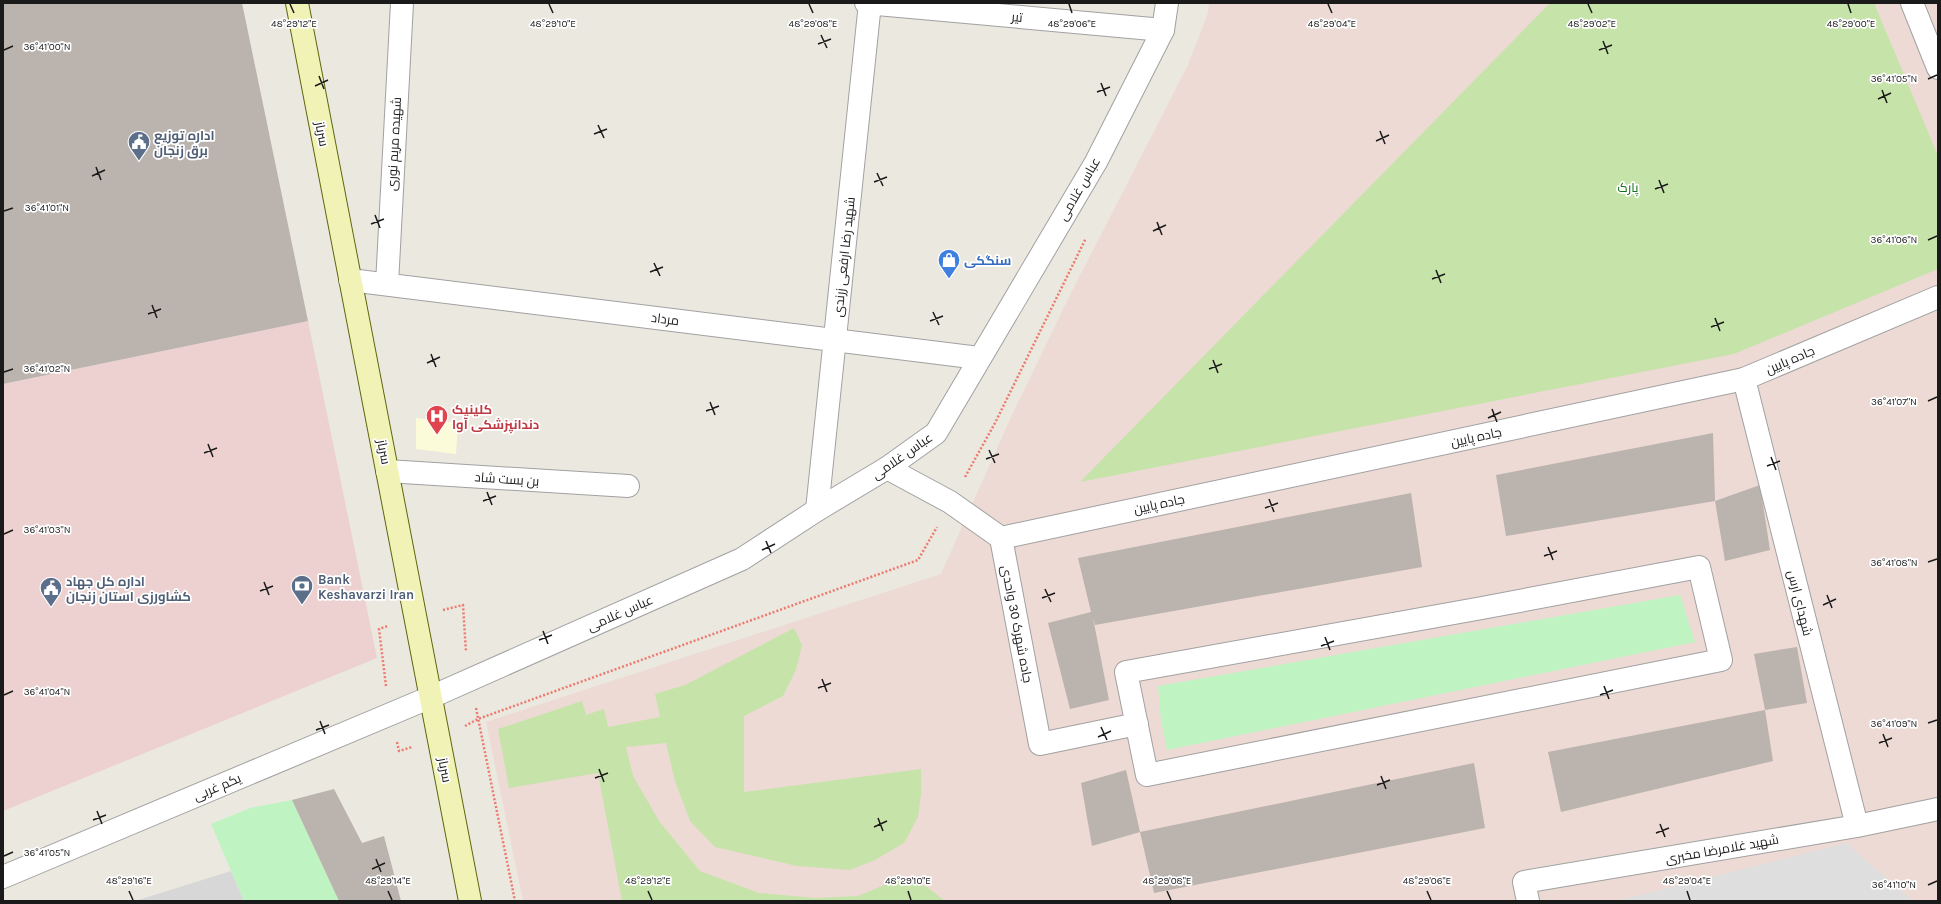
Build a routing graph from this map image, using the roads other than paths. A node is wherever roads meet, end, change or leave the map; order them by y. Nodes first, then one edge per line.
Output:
1 (297, 3) edge
2 (402, 3) edge
3 (866, 3) edge
4 (870, 3) edge
5 (1167, 3) edge
6 (1912, 3) edge
7 (1163, 30) junction
8 (1938, 68) edge
9 (350, 280) junction
10 (386, 284) junction
11 (1938, 297) edge
12 (835, 340) junction
13 (979, 358) junction
14 (1744, 379) junction
15 (887, 468) junction
16 (387, 471) junction
17 (628, 486) dead end
18 (817, 510) junction
19 (1001, 538) junction
20 (431, 697) junction
21 (1137, 724) junction
22 (1938, 809) edge
23 (1857, 826) junction
24 (3, 876) edge
25 (470, 901) edge
26 (1528, 901) edge

1 - 9 main road, سرباز
2 - 10 street, شهیده مریم نوری
3 - 4 street, تیر
4 - 7 street, تیر
4 - 12 street, شهید رضا ارفعی زرندی
5 - 7 street, عباس غلامی
6 - 8 street
7 - 13 street, عباس غلامی
9 - 10 street, مرداد
9 - 16 main road, سرباز
10 - 12 street, مرداد
11 - 14 street, جاده پایین
12 - 13 street, مرداد
12 - 18 street, شهید رضا ارفعی زرندی
13 - 15 street, عباس غلامی
14 - 19 street, جاده پایین
14 - 23 street, شهدای ارس
15 - 18 street, عباس غلامی
15 - 19 street
16 - 17 street, بن بست شاد
16 - 20 main road, سرباز
18 - 20 street, عباس غلامی
19 - 21 street, جاده شهرک 30 واحدی
20 - 24 street, یکم غربی
20 - 25 main road, سرباز
21 - 21 street
22 - 23 street, شهید غلامرضا مخبری
23 - 26 street, شهید غلامرضا مخبری

